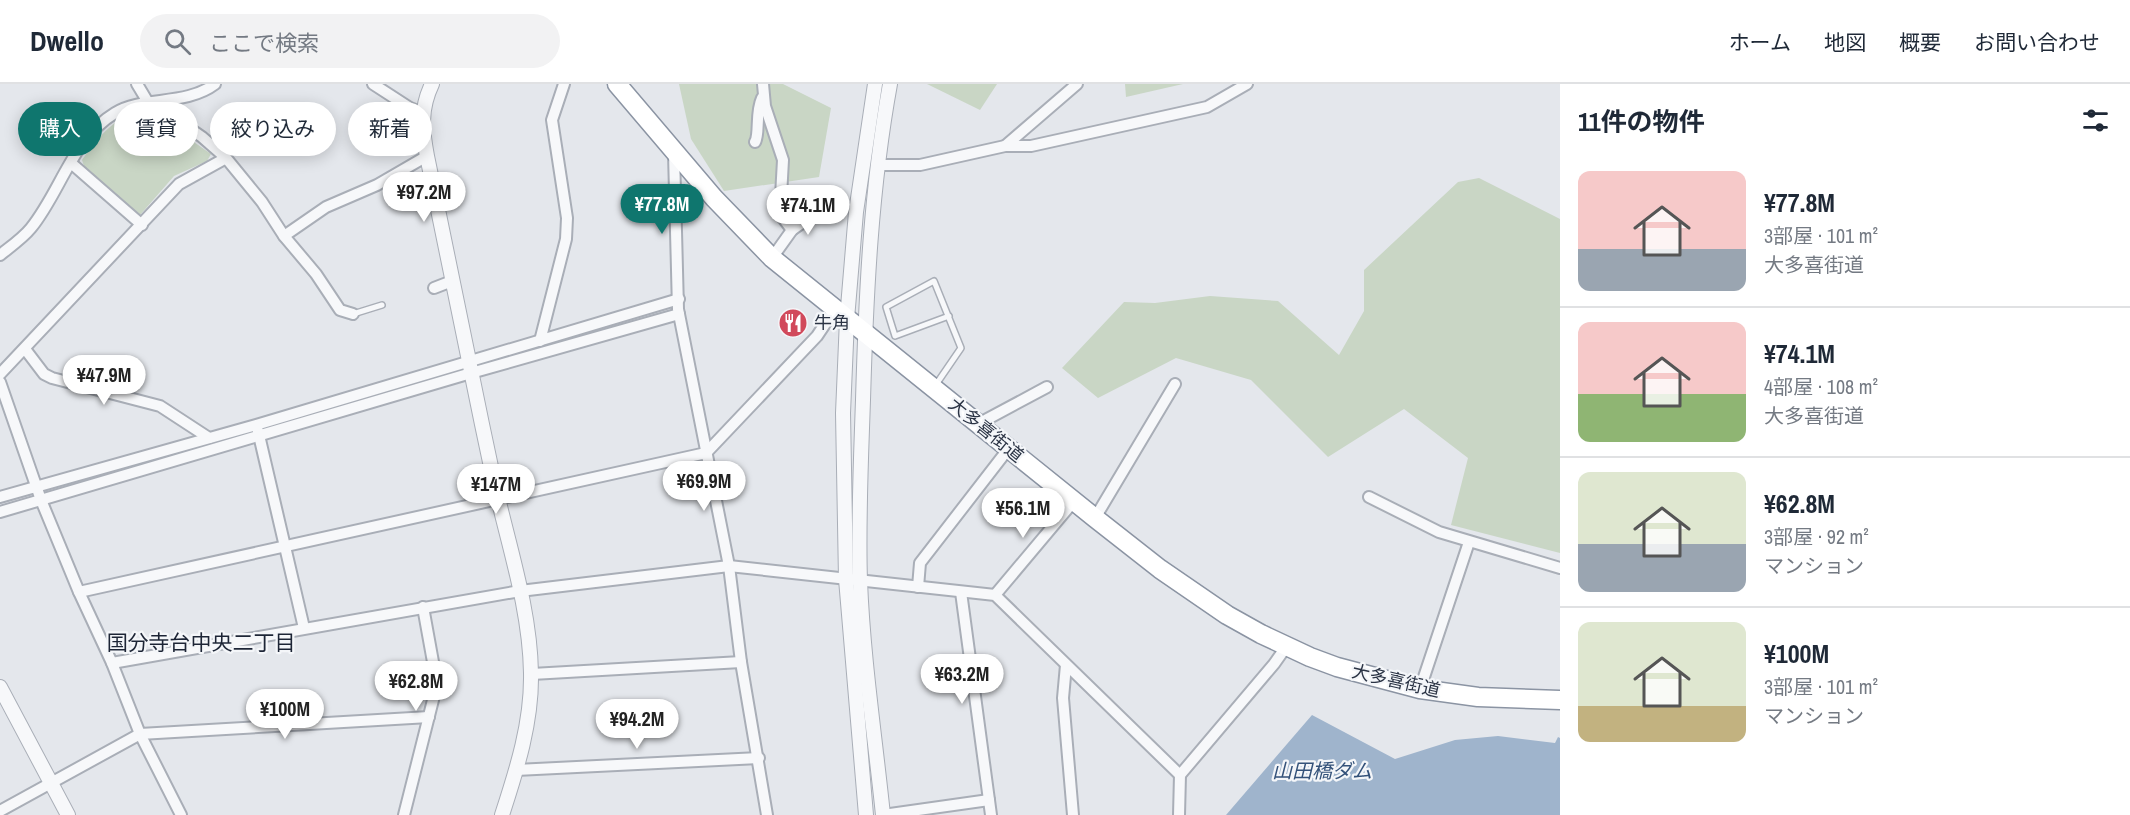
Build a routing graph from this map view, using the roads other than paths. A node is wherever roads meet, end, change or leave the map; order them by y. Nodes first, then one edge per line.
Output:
1 (137, 84) edge
2 (215, 84) edge
3 (373, 84) edge
4 (432, 84) edge
5 (564, 84) edge
6 (617, 84) edge
7 (875, 84) edge
8 (890, 84) edge
9 (1077, 84) edge
10 (1247, 84) edge
11 (763, 90) edge
12 (148, 102) edge
13 (158, 102) edge
14 (401, 102) edge
15 (425, 102) edge
16 (114, 113) edge
17 (198, 136) edge
18 (754, 142) dead end
19 (1005, 146) junction
20 (674, 152) junction
21 (427, 156) joint
22 (226, 159) junction
23 (71, 162) junction
24 (879, 165) junction
25 (832, 202) dead end
26 (142, 225) junction
27 (792, 230) junction
28 (284, 236) junction
29 (0, 255) edge
30 (772, 258) junction
31 (452, 281) junction
32 (434, 288) dead end
33 (679, 299) junction
34 (382, 304) dead end
35 (353, 314) joint
36 (679, 314) junction
37 (841, 314) junction
38 (948, 316) junction
39 (864, 332) junction
40 (540, 341) junction
41 (25, 349) junction
42 (470, 368) junction
43 (0, 374) edge
44 (0, 382) edge
45 (1175, 384) dead end
46 (1047, 387) dead end
47 (934, 388) junction
48 (978, 424) junction
49 (258, 430) junction
50 (208, 438) junction
51 (1009, 448) junction
52 (706, 453) junction
53 (36, 486) junction
54 (0, 497) edge
55 (1369, 497) dead end
56 (41, 500) junction
57 (498, 500) junction
58 (1074, 501) junction
59 (0, 512) edge
60 (1095, 518) junction
61 (1469, 542) junction
62 (284, 545) junction
63 (729, 566) junction
64 (1560, 568) edge
65 (846, 579) junction
66 (860, 581) junction
67 (918, 587) junction
68 (520, 591) junction
69 (79, 592) junction
70 (961, 592) junction
71 (995, 595) junction
72 (423, 607) junction
73 (304, 628) junction
74 (1286, 647) junction
75 (741, 662) junction
76 (112, 663) junction
77 (1066, 665) junction
78 (531, 674) junction
79 (0, 687) edge
80 (1420, 689) junction
81 (1560, 700) edge
82 (429, 717) junction
83 (140, 734) junction
84 (759, 758) junction
85 (516, 770) junction
86 (1180, 775) junction
87 (51, 781) junction
88 (989, 800) junction
89 (0, 811) edge
90 (68, 815) edge
91 (181, 815) edge
92 (404, 815) edge
93 (502, 815) edge
94 (767, 815) edge
95 (866, 815) edge
96 (883, 815) edge
97 (991, 815) edge
98 (1073, 815) edge
99 (1179, 815) edge

1 - 12 street
2 - 13 street
3 - 14 street
4 - 15 street
5 - 40 street
6 - 20 highway, 大多喜街道
7 - 37 street
8 - 24 street
9 - 19 street
10 - 19 street
11 - 18 street
11 - 27 street
16 - 23 street
17 - 22 street
19 - 24 street
20 - 30 highway, 大多喜街道
20 - 33 street
21 - 28 street
21 - 31 street
22 - 26 street
22 - 28 street
23 - 26 street
23 - 29 street
24 - 39 street
25 - 27 street
26 - 41 street
27 - 30 street
28 - 35 street
30 - 37 highway, 大多喜街道
31 - 32 street
31 - 42 street
33 - 36 street
33 - 40 street
34 - 35 lane
36 - 42 street
36 - 52 street
37 - 39 highway, 大多喜街道
37 - 52 street
37 - 65 street
38 - 38 lane
38 - 47 lane
39 - 47 highway, 大多喜街道
39 - 66 street
40 - 42 street
41 - 43 street
41 - 50 street
42 - 49 street
42 - 57 street
44 - 53 street
45 - 60 street
46 - 48 street
47 - 48 highway, 大多喜街道
48 - 51 highway, 大多喜街道
49 - 50 street
49 - 56 street
49 - 62 street
50 - 53 street
51 - 58 highway, 大多喜街道
51 - 67 street
52 - 57 street
52 - 63 street
53 - 54 street
53 - 56 street
55 - 61 street
56 - 59 street
56 - 69 street
57 - 62 street
57 - 68 street
58 - 60 highway, 大多喜街道
58 - 71 street
60 - 74 highway, 大多喜街道
61 - 64 street
61 - 80 street
62 - 69 street
62 - 73 street
63 - 65 street
63 - 68 street
63 - 75 street
65 - 66 street
65 - 95 street
66 - 67 street
66 - 96 street
67 - 70 street
68 - 72 street
68 - 78 street
69 - 76 street
70 - 71 street
70 - 88 street
71 - 77 street
72 - 73 street
72 - 82 street
73 - 76 street
74 - 80 highway, 大多喜街道
74 - 86 street
75 - 78 street
75 - 84 street
76 - 83 street
77 - 86 street
77 - 98 street
78 - 85 street
79 - 87 street
80 - 81 highway, 大多喜街道
82 - 83 street
82 - 92 street
83 - 87 street
83 - 91 street
84 - 85 street
84 - 94 street
85 - 93 street
86 - 99 street
87 - 89 street
87 - 90 street
88 - 96 street
88 - 97 street

